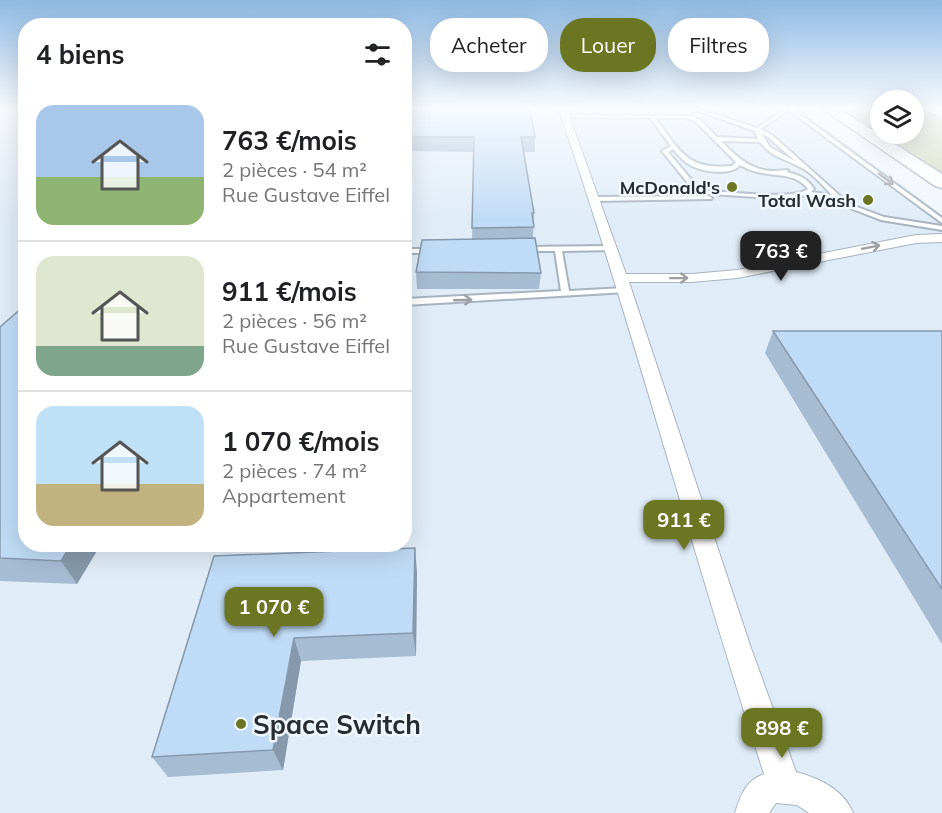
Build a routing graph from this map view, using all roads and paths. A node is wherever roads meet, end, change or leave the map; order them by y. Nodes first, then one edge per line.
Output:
1 (576, 145) edge
2 (729, 145) edge
3 (766, 145) edge
4 (782, 145) edge
5 (839, 145) edge
6 (886, 145) edge
7 (723, 146) joint
8 (674, 147) joint
9 (780, 159) junction
10 (739, 162) junction
11 (805, 167) junction
12 (780, 173) junction
13 (942, 182) edge
14 (808, 183) junction
15 (828, 188) junction
16 (806, 193) junction
17 (728, 198) dead end
18 (595, 199) junction
19 (839, 199) junction
20 (942, 221) edge
21 (942, 228) edge
22 (942, 238) edge
23 (611, 248) junction
24 (558, 249) junction
25 (441, 250) edge
26 (511, 250) edge
27 (412, 251) edge
28 (624, 290) junction
29 (565, 292) junction
30 (412, 302) edge
31 (784, 785) junction
32 (752, 813) edge
33 (836, 813) edge

1 - 18 street
2 - 7 lane
3 - 9 lane
4 - 11 lane
5 -> 20 lane
6 - 13 highway
7 - 10 lane
8 - 10 lane
8 - 16 lane
9 - 11 lane
9 - 12 lane
10 - 12 lane
11 - 15 lane
12 - 14 lane
14 - 15 lane
14 - 16 lane
15 - 19 lane
16 - 19 lane
17 - 18 lane
18 - 23 street
19 - 21 lane
28 -> 22 street
23 - 24 lane
23 - 28 street
24 - 26 lane
24 - 29 lane
25 - 27 lane
28 - 29 lane
28 - 31 street
30 -> 29 lane
31 - 32 street
31 - 33 street

